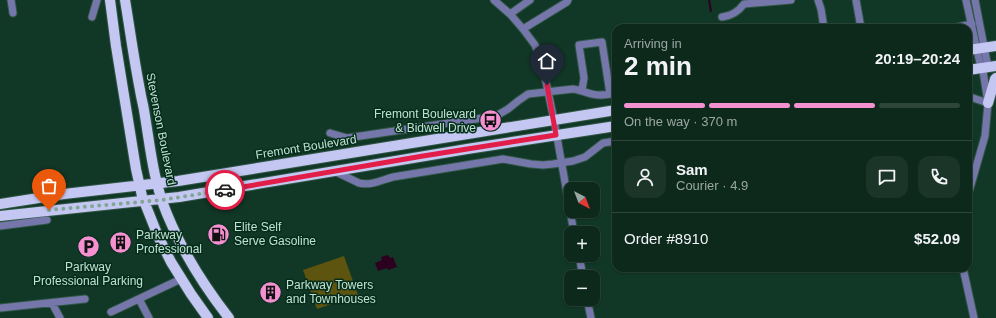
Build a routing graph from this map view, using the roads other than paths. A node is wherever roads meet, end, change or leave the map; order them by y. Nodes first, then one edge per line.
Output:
1 (11, 0) edge
2 (97, 0) edge
3 (110, 0) edge
4 (125, 0) edge
5 (494, 0) edge
6 (530, 0) edge
7 (568, 0) edge
8 (791, 0) edge
9 (818, 0) edge
10 (856, 0) edge
11 (966, 0) edge
12 (975, 0) edge
13 (743, 2) edge
14 (13, 13) dead end
15 (510, 14) junction
16 (92, 17) dead end
17 (722, 17) dead end
18 (823, 24) edge
19 (860, 24) edge
20 (972, 24) joint
21 (523, 29) junction
22 (996, 46) edge
23 (976, 49) edge
24 (987, 68) edge
25 (972, 70) edge
26 (996, 78) edge
27 (612, 89) edge
28 (582, 90) junction
29 (548, 92) junction
30 (612, 94) edge
31 (972, 98) edge
32 (988, 103) junction
33 (612, 111) edge
34 (554, 120) junction
35 (612, 127) edge
36 (330, 133) dead end
37 (556, 135) junction
38 (612, 142) edge
39 (561, 163) junction
40 (333, 171) junction
41 (972, 182) edge
42 (157, 183) junction
43 (139, 185) junction
44 (162, 200) junction
45 (144, 201) junction
46 (0, 204) edge
47 (0, 216) edge
48 (47, 220) dead end
49 (0, 226) edge
50 (573, 226) edge
51 (965, 272) edge
52 (181, 279) junction
53 (85, 299) dead end
54 (140, 299) junction
55 (52, 303) junction
56 (588, 306) edge
57 (0, 308) edge
58 (111, 312) dead end
59 (60, 318) edge
60 (149, 318) edge
61 (208, 318) edge
62 (229, 318) edge
63 (591, 318) edge
64 (974, 318) edge

1 - 14 street
2 - 16 street
3 - 43 main road
4 - 42 main road, Stevenson Boulevard
5 - 15 street
6 - 15 street
7 - 21 street
8 - 13 street
9 - 18 street
10 - 19 street
11 - 20 street
12 - 23 street
13 - 17 street
15 - 21 street
20 - 23 street
21 - 29 street
22 - 23 main road
23 - 24 street
24 - 25 main road
24 - 32 street
26 - 32 main road
27 - 28 street
28 - 29 street, Fremont Boulevard
28 - 30 street, Fremont Boulevard
29 - 34 street
29 - 36 street, Fremont Boulevard
31 - 32 street
32 - 41 street
33 - 34 main road, Fremont Boulevard
34 - 37 street
34 - 42 main road, Fremont Boulevard
35 - 37 main road
37 - 39 street
37 - 40 main road
38 - 39 street
39 - 40 street
39 - 50 street
40 - 44 main road
42 - 43 main road, Fremont Boulevard
42 - 44 main road, Stevenson Boulevard
43 - 45 main road
43 - 46 main road, Fremont Boulevard
44 - 45 main road
44 - 62 main road, Stevenson Boulevard
45 - 47 main road
45 - 52 main road
48 - 49 street
51 - 64 street
52 - 54 street
52 - 61 main road
53 - 55 street
54 - 58 street
54 - 60 street
55 - 57 street
55 - 59 street
56 - 63 street

